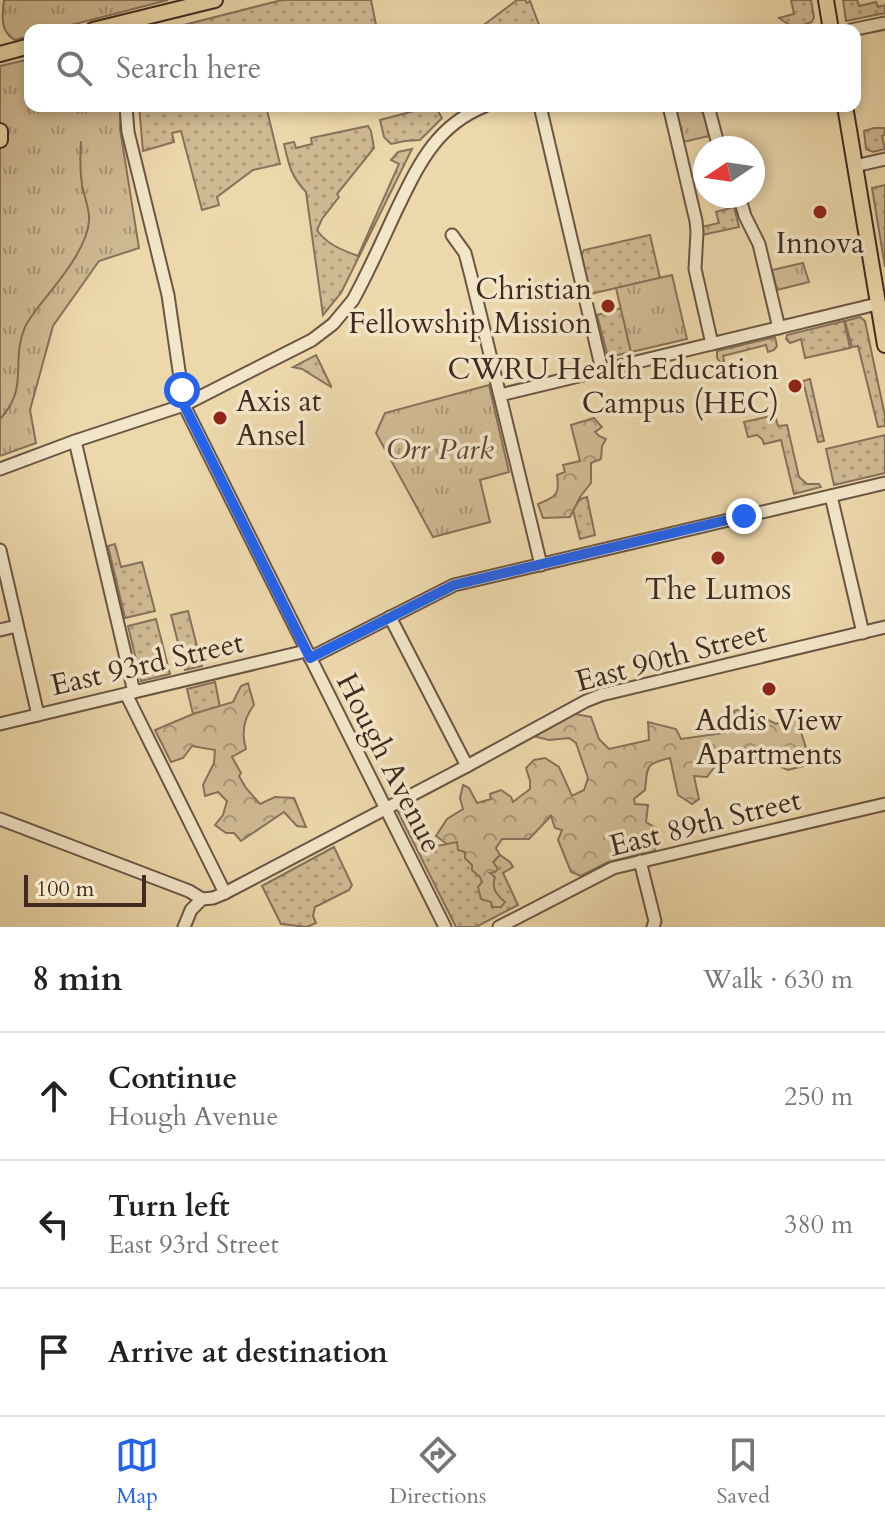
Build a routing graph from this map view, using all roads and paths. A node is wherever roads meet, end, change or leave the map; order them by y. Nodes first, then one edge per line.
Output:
1 (215, 0) edge
2 (826, 0) edge
3 (885, 23) edge
4 (136, 24) edge
5 (830, 24) edge
6 (861, 28) edge
7 (24, 48) edge
8 (0, 54) edge
9 (126, 112) edge
10 (473, 112) edge
11 (541, 112) edge
12 (670, 112) edge
13 (710, 112) edge
14 (846, 112) edge
15 (0, 131) edge
16 (716, 136) edge
17 (0, 140) edge
18 (885, 159) edge
19 (855, 166) junction
20 (742, 208) edge
21 (452, 235) dead end
22 (877, 304) junction
23 (779, 328) junction
24 (712, 344) junction
25 (885, 345) edge
26 (602, 370) junction
27 (500, 395) junction
28 (184, 405) junction
29 (75, 441) junction
30 (0, 469) edge
31 (885, 483) edge
32 (831, 496) junction
33 (1, 559) edge
34 (541, 565) junction
35 (390, 617) junction
36 (17, 626) junction
37 (885, 627) edge
38 (0, 630) edge
39 (863, 633) junction
40 (308, 654) junction
41 (130, 693) junction
42 (38, 715) junction
43 (0, 724) edge
44 (467, 766) junction
45 (885, 804) edge
46 (385, 808) junction
47 (0, 819) edge
48 (640, 861) junction
49 (225, 893) junction
50 (202, 899) junction
51 (184, 927) edge
52 (445, 927) edge
53 (499, 927) edge
54 (653, 927) edge

1 - 4 main road
2 - 5 main road
3 - 6 street
7 - 8 main road
9 - 28 street, Hough Avenue
10 - 28 street
11 - 26 street
12 - 24 street
13 - 16 street
14 - 19 main road
15 - 17 main road
18 - 19 street
19 - 22 main road
20 - 23 street
21 - 27 street
22 - 23 street
22 - 25 main road
23 - 24 street
24 - 26 street
26 - 27 street
27 - 34 street
28 - 29 street
28 - 40 street, Hough Avenue
29 - 30 street
29 - 41 street
31 - 32 street, East 93rd Street
32 - 34 street, East 93rd Street
32 - 39 street
33 - 36 street
34 - 35 street, East 93rd Street
35 - 40 street, East 93rd Street
35 - 44 street
36 - 38 street
36 - 42 street
37 - 39 street, East 90th Street
39 - 44 street, East 90th Street
40 - 41 street, East 93rd Street
40 - 46 street, Hough Avenue
41 - 42 street, East 93rd Street
41 - 49 street
42 - 43 street, East 93rd Street
44 - 46 street, East 90th Street
45 - 48 street, East 89th Street
46 - 49 street, East 90th Street
46 - 52 street, Hough Avenue
47 - 50 street
48 - 53 street, East 89th Street
48 - 54 street
49 - 50 street, East 90th Street
50 - 51 street

